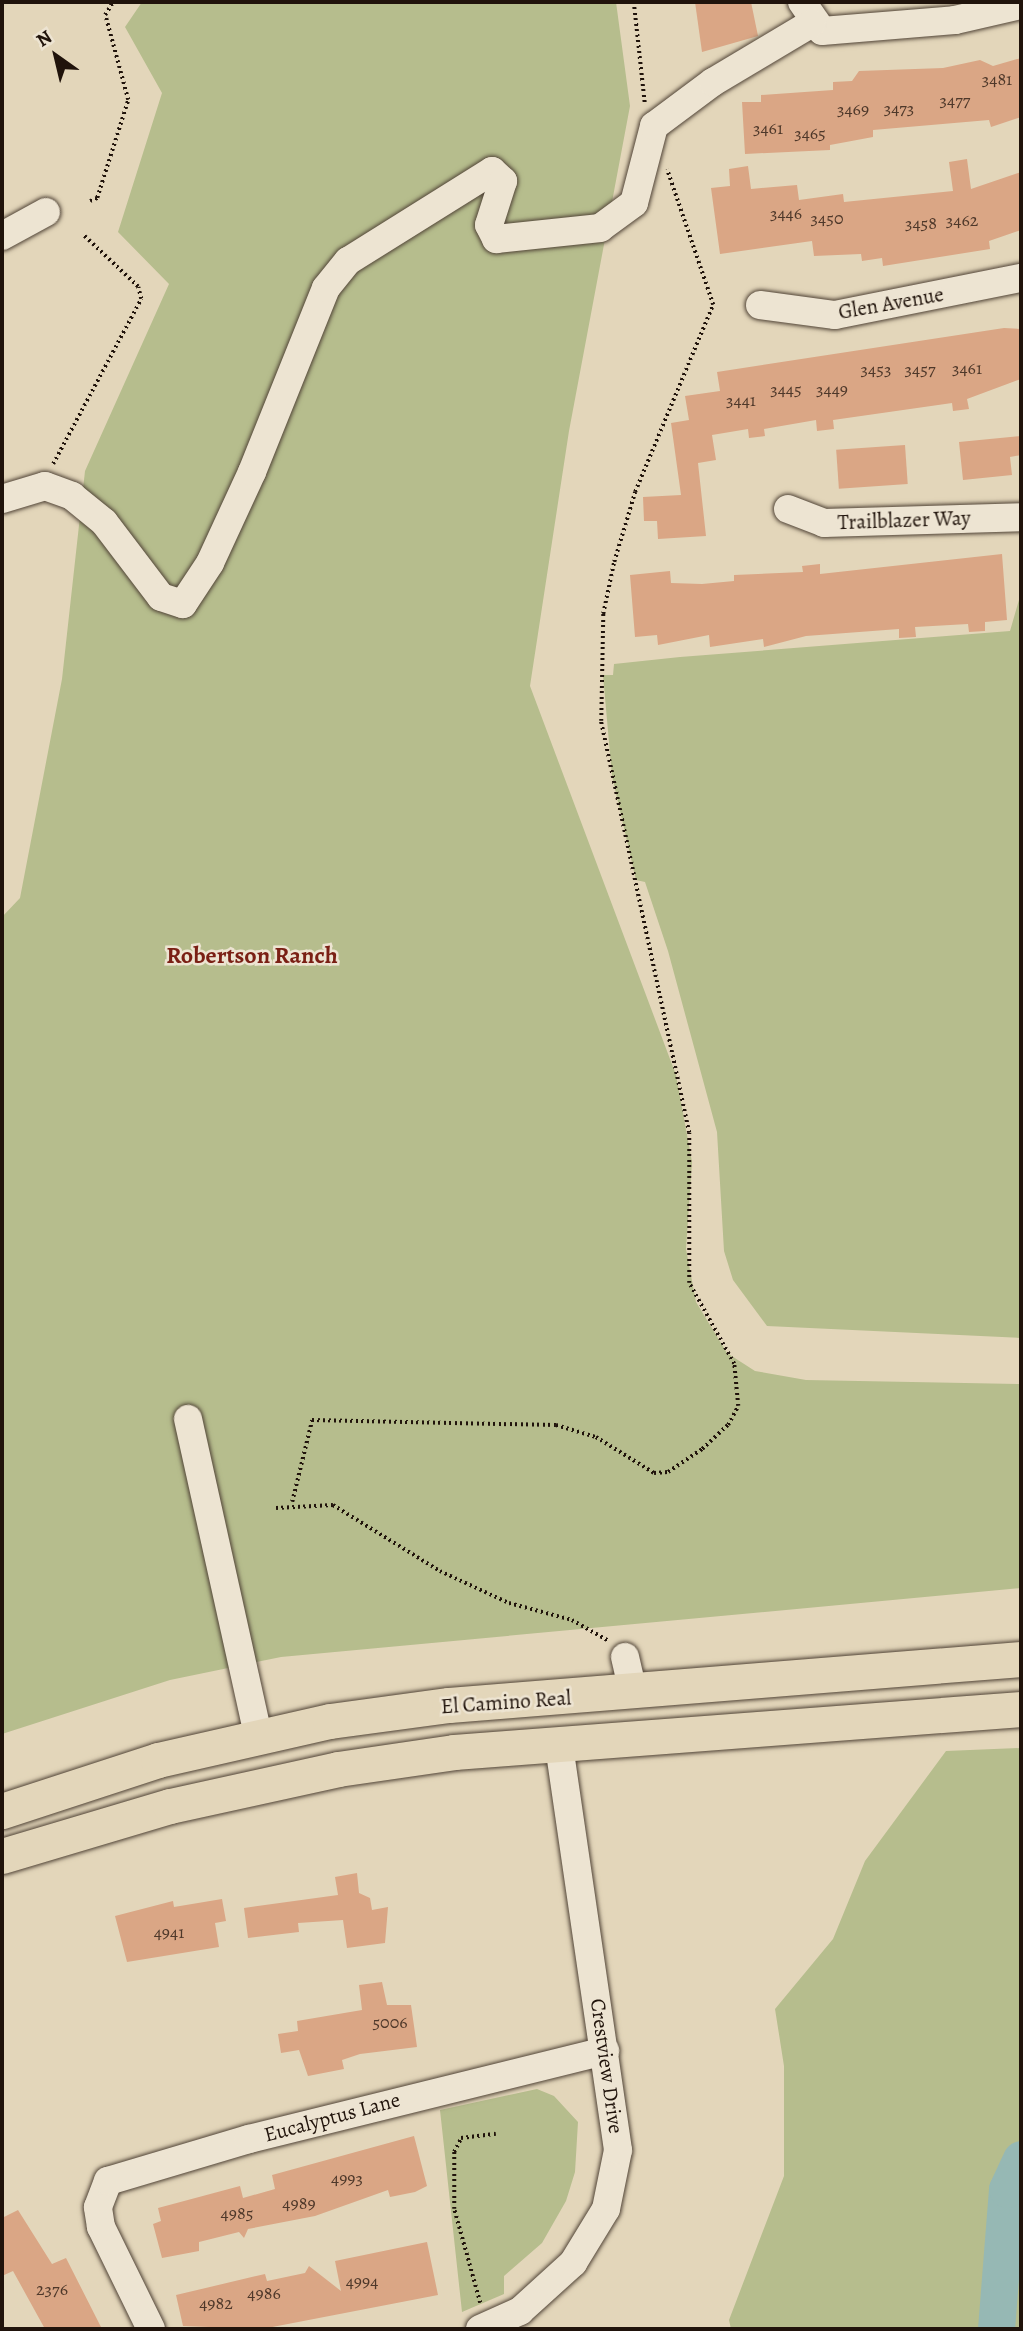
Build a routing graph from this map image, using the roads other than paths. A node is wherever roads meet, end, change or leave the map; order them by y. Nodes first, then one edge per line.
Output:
1 (1021, 5) edge
2 (807, 12) edge
3 (46, 212) dead end
4 (2, 236) edge
5 (1021, 278) edge
6 (760, 305) dead end
7 (2, 499) edge
8 (788, 509) dead end
9 (1021, 517) edge
10 (188, 1419) dead end
11 (625, 1657) road end
12 (1021, 1659) edge
13 (633, 1692) junction
14 (1021, 1709) edge
15 (259, 1738) junction
16 (559, 1745) junction
17 (2, 1811) edge
18 (2, 1856) edge
19 (605, 2051) junction
20 (481, 2319) edge
21 (526, 2320) edge
22 (151, 2329) edge

1 - 2 street
2 - 7 street
3 - 4 street
5 - 6 street, Glen Avenue
8 - 9 street, Trailblazer Way
10 - 15 street
11 - 13 street
12 - 13 main road, El Camino Real
13 - 15 main road, El Camino Real
14 - 16 main road
15 - 17 main road, El Camino Real
16 - 18 main road
16 - 19 street, Crestview Drive
19 - 21 street, Crestview Drive
19 - 22 street, Eucalyptus Lane
20 - 21 street, Crestview Drive

